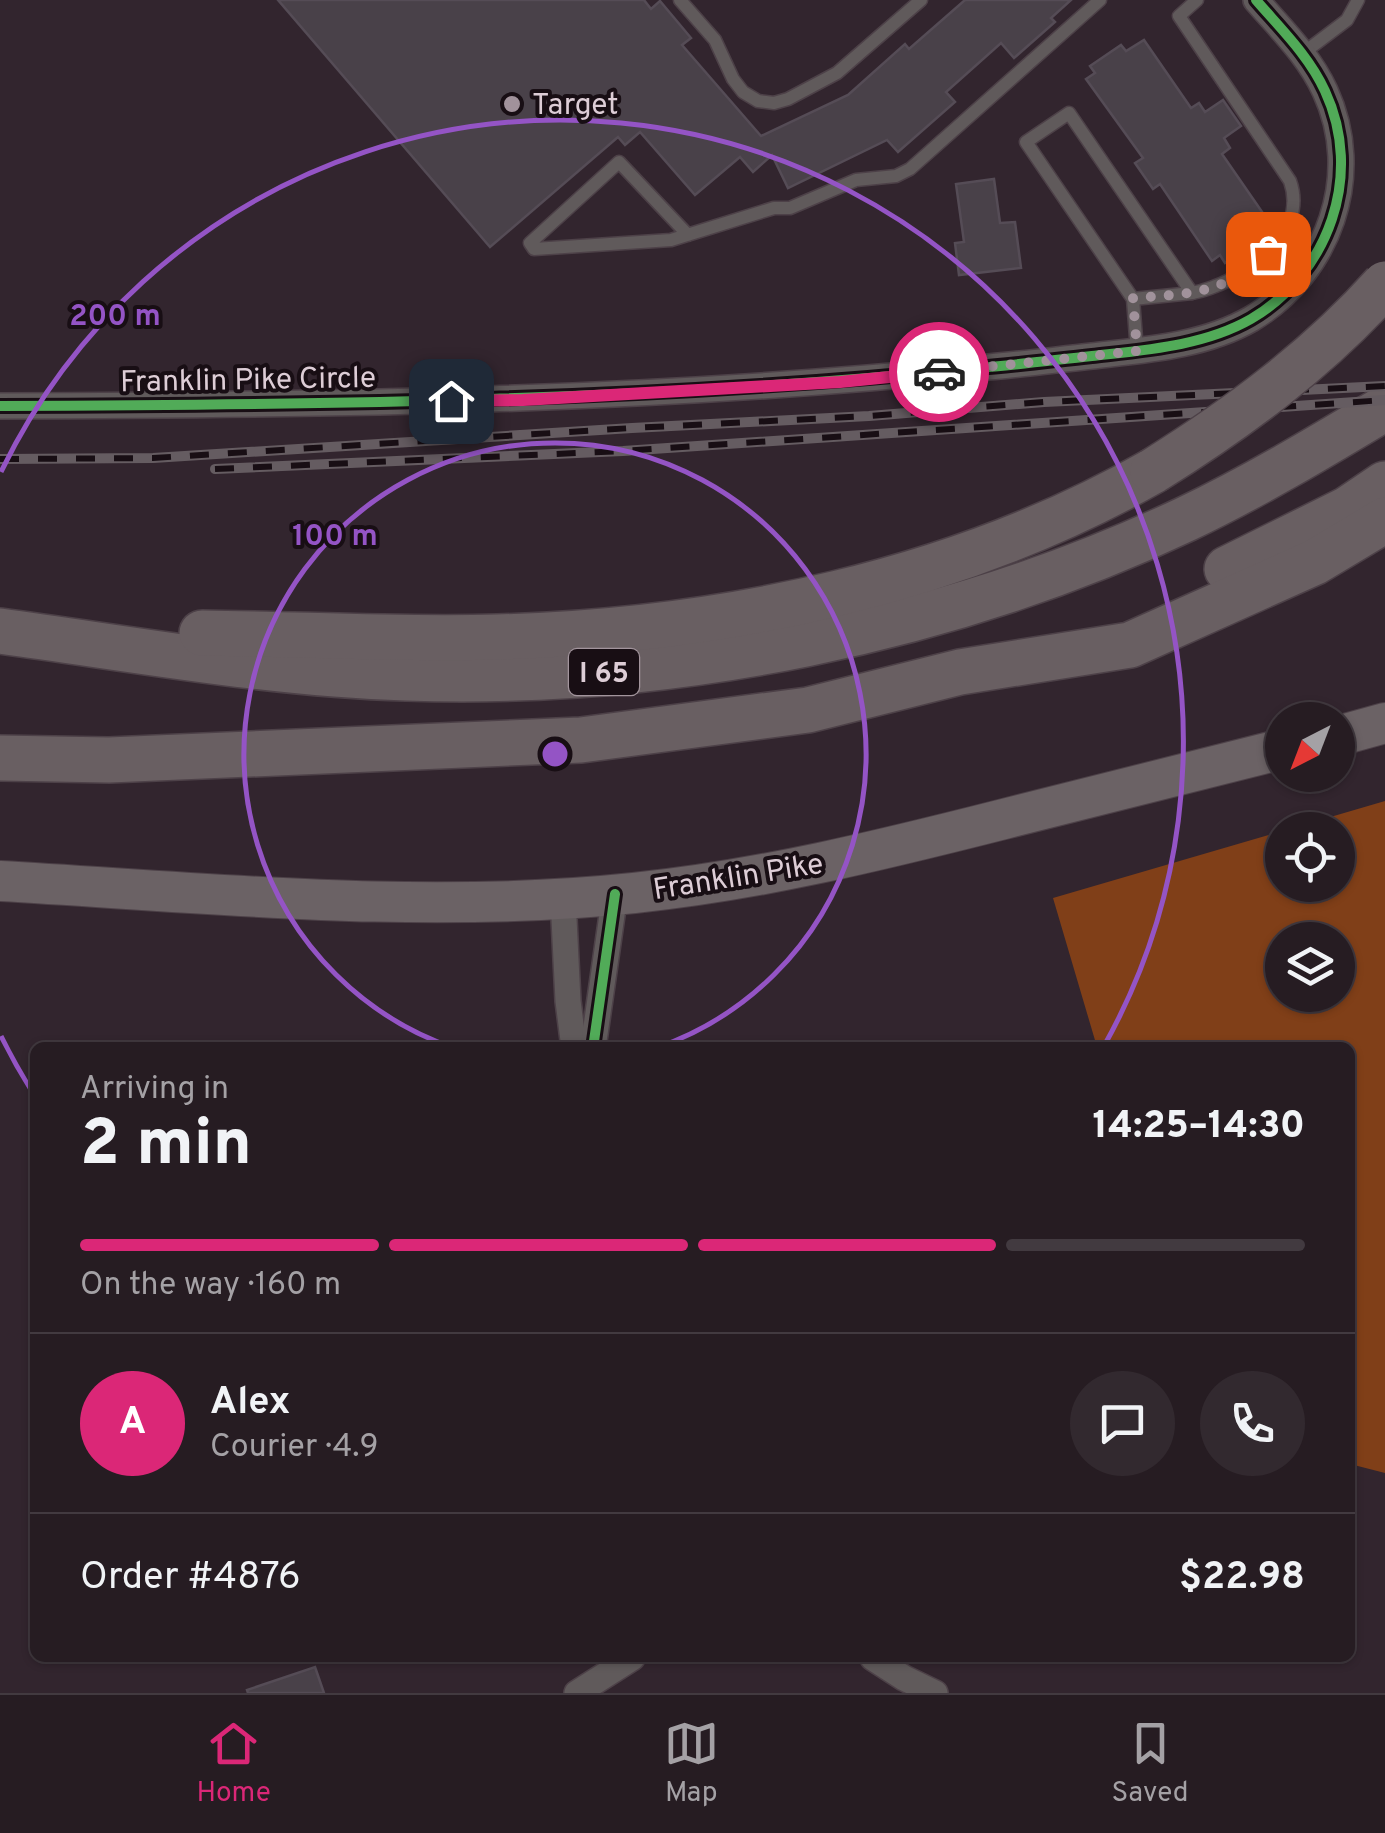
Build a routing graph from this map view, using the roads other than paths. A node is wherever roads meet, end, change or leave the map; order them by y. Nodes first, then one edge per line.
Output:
1 (680, 0) edge
2 (921, 0) edge
3 (1100, 0) edge
4 (1197, 0) edge
5 (1256, 0) edge
6 (1358, 0) edge
7 (1302, 54) junction
8 (688, 235) junction
9 (1385, 284) edge
10 (1192, 293) junction
11 (1133, 298) junction
12 (1137, 351) junction
13 (0, 406) edge
14 (1385, 408) edge
15 (1385, 484) edge
16 (1364, 522) edge
17 (0, 630) edge
18 (1385, 723) edge
19 (1355, 731) edge
20 (1265, 754) edge
21 (0, 758) edge
22 (0, 880) edge
23 (615, 894) junction
24 (563, 898) junction
25 (573, 1042) edge
26 (595, 1042) edge
27 (626, 1662) edge
28 (880, 1662) edge
29 (577, 1693) edge
30 (935, 1693) edge

1 - 2 lane
3 - 8 lane
4 - 10 lane
5 - 7 street, Franklin Pike Circle
6 - 7 lane
7 - 12 street, Franklin Pike Circle
8 - 8 lane
9 - 17 highway, bridge
10 - 11 lane
10 - 11 lane
11 - 12 lane
12 - 13 street, Franklin Pike Circle
14 - 17 highway, I 65
15 - 16 highway
16 - 21 highway, I 65
18 - 19 main road
20 - 23 main road, Franklin Pike
22 - 24 main road, Franklin Pike
23 - 24 main road, Franklin Pike
23 - 26 street
24 - 25 street
27 - 29 street
28 - 30 street

